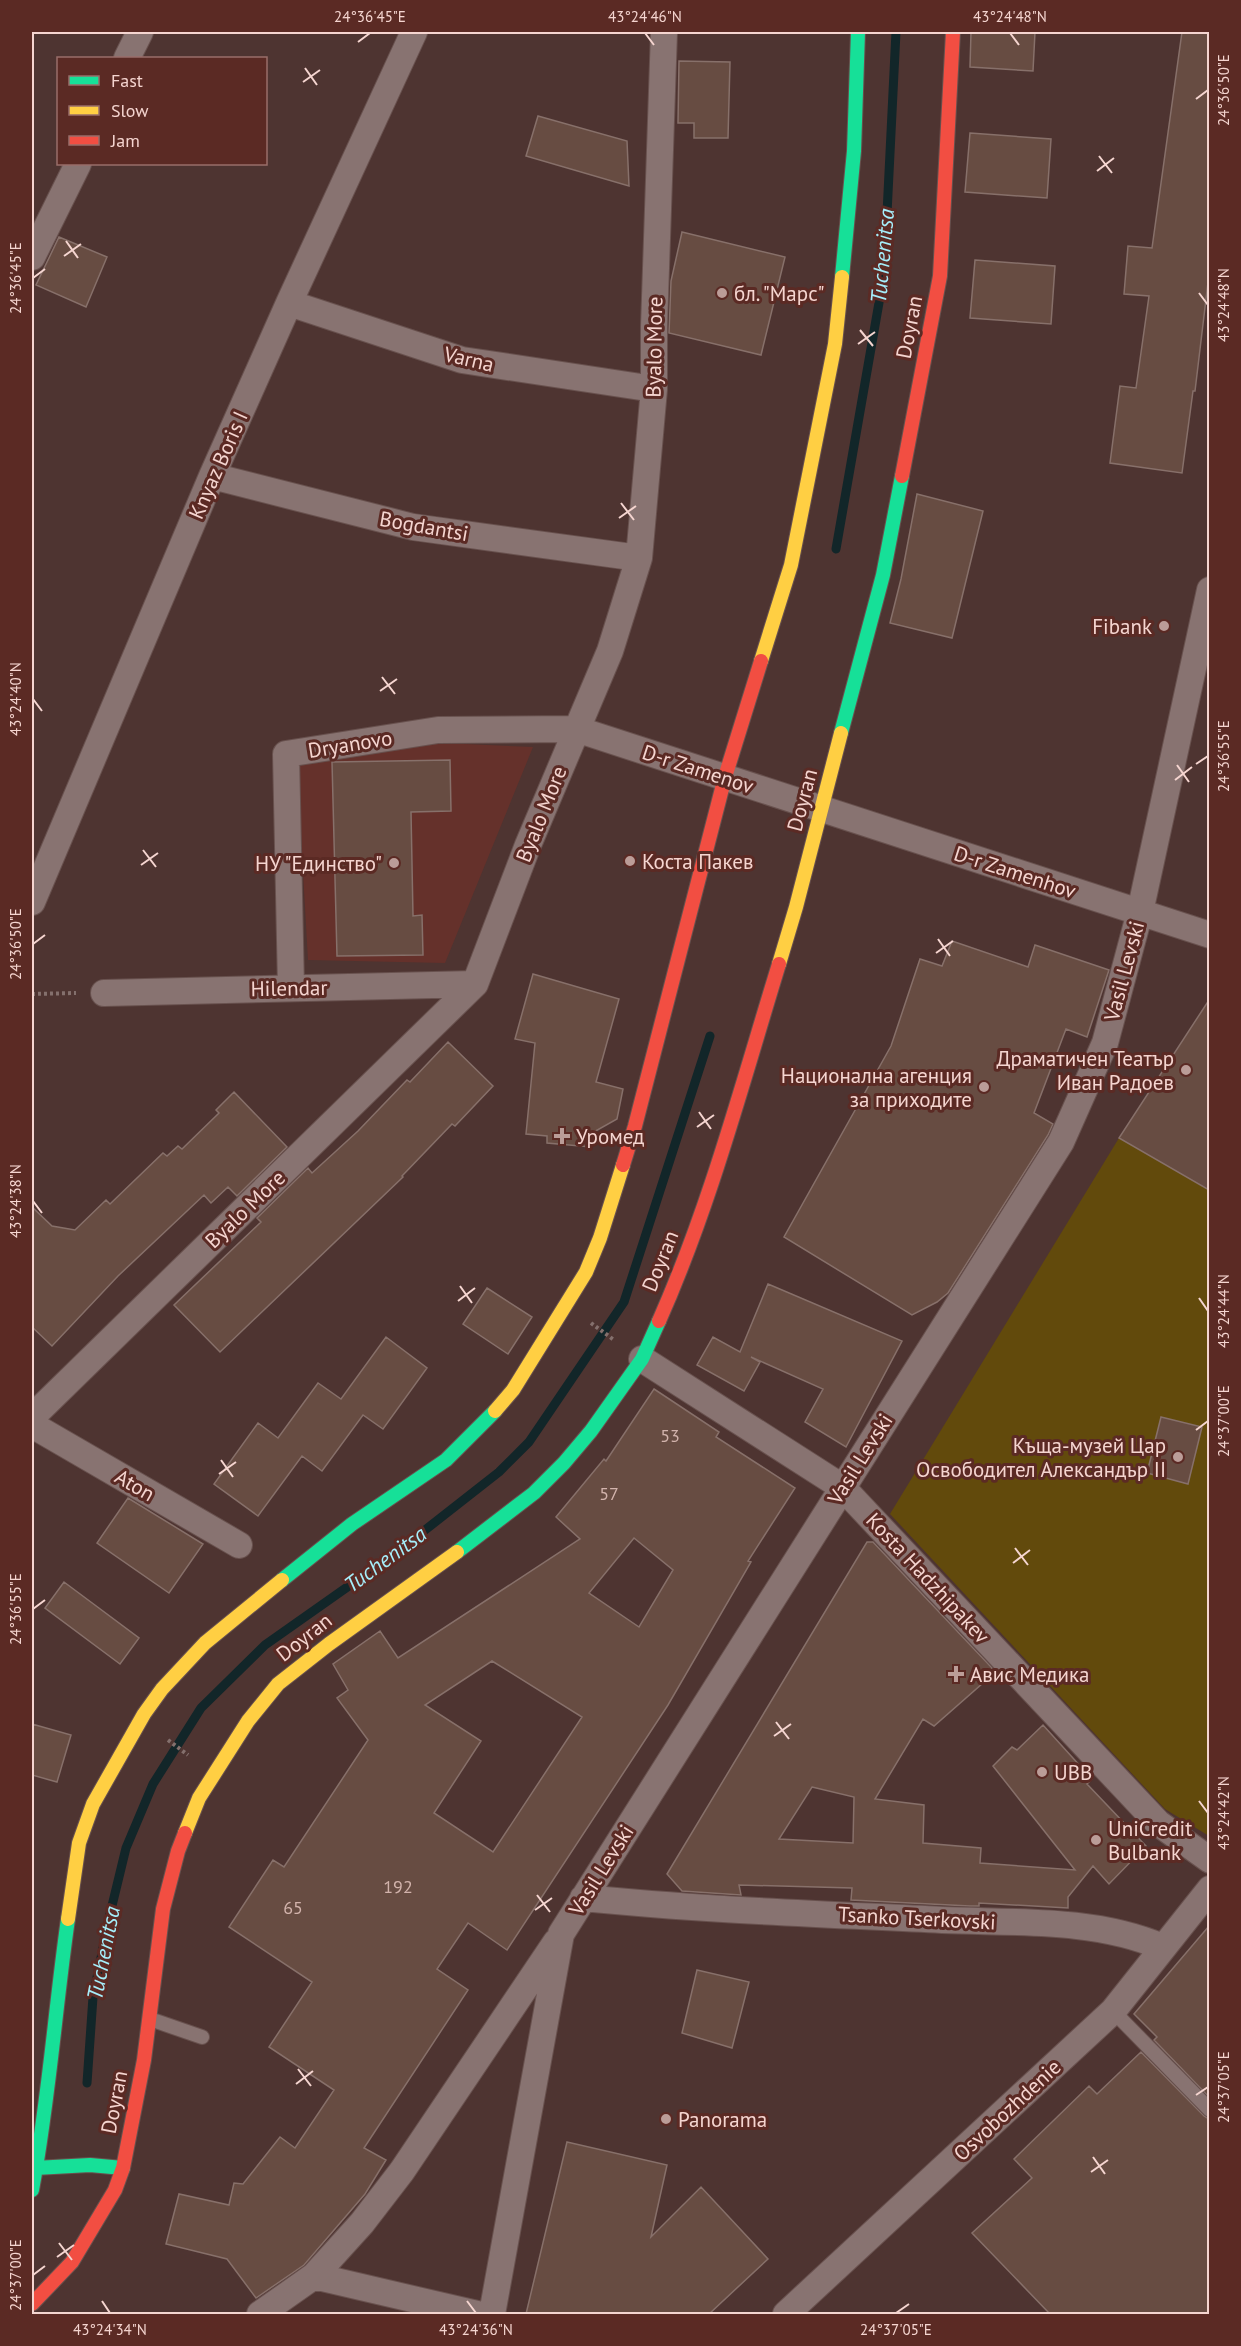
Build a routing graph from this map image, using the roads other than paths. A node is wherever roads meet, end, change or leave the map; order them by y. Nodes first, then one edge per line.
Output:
1 (140, 32) edge
2 (414, 32) edge
3 (664, 32) edge
4 (858, 32) edge
5 (953, 32) edge
6 (128, 57) edge
7 (78, 165) edge
8 (32, 257) edge
9 (289, 303) junction
10 (654, 389) junction
11 (212, 476) junction
12 (639, 558) junction
13 (1209, 590) edge
14 (576, 729) junction
15 (725, 777) junction
16 (821, 809) junction
17 (32, 902) edge
18 (1140, 912) junction
19 (1209, 935) edge
20 (475, 984) junction
21 (291, 987) junction
22 (104, 993) road end
23 (642, 1359) junction
24 (32, 1417) edge
25 (32, 1425) edge
26 (842, 1487) junction
27 (239, 1545) dead end
28 (1209, 1860) edge
29 (1209, 1889) edge
30 (583, 1898) junction
31 (561, 1934) junction
32 (1162, 1947) junction
33 (1113, 2011) junction
34 (150, 2019) junction
35 (202, 2037) dead end
36 (1209, 2110) edge
37 (35, 2168) junction
38 (123, 2168) junction
39 (32, 2190) edge
40 (314, 2276) junction
41 (32, 2304) edge
42 (260, 2314) edge
43 (477, 2314) edge
44 (492, 2314) edge
45 (786, 2314) edge

1 - 6 street
2 - 9 street, Knyaz Boris I
3 - 10 street, Byalo More
4 - 15 main road
5 - 16 main road, Doyran
7 - 8 street
9 - 10 street, Varna
9 - 11 street, Knyaz Boris I
10 - 12 street, Byalo More
11 - 12 street, Bogdantsi
11 - 17 street, Knyaz Boris I
12 - 14 street, Byalo More
13 - 18 street, Vasil Levski
14 - 15 street, D-r Zamenov
14 - 20 street, Byalo More
14 - 21 street, Dryanovo
15 - 16 street, D-r Zamenov
15 - 37 main road
16 - 18 street, D-r Zamenhov
16 - 23 main road, Doyran
18 - 19 street, D-r Zamenhov
18 - 26 street, Vasil Levski
20 - 21 street, Hilendar
20 - 24 street, Byalo More
21 - 22 street, Hilendar
23 - 26 street, Kosta Hadzhipakev
23 - 34 main road, Doyran
25 - 27 street, Aton
26 - 28 street, Kosta Hadzhipakev
26 - 30 street, Vasil Levski
29 - 32 street, Osvobozhdenie
30 - 31 street, Vasil Levski
30 - 32 street, Tsanko Tserkovski
31 - 40 street
31 - 44 street, Vasil Levski
32 - 33 street, Osvobozhdenie
33 - 36 lane
33 - 45 street, Osvobozhdenie
34 - 35 lane
34 - 38 main road, Doyran
37 - 38 main road
37 - 39 main road
38 - 41 main road, Doyran
40 - 42 street
40 - 43 street

